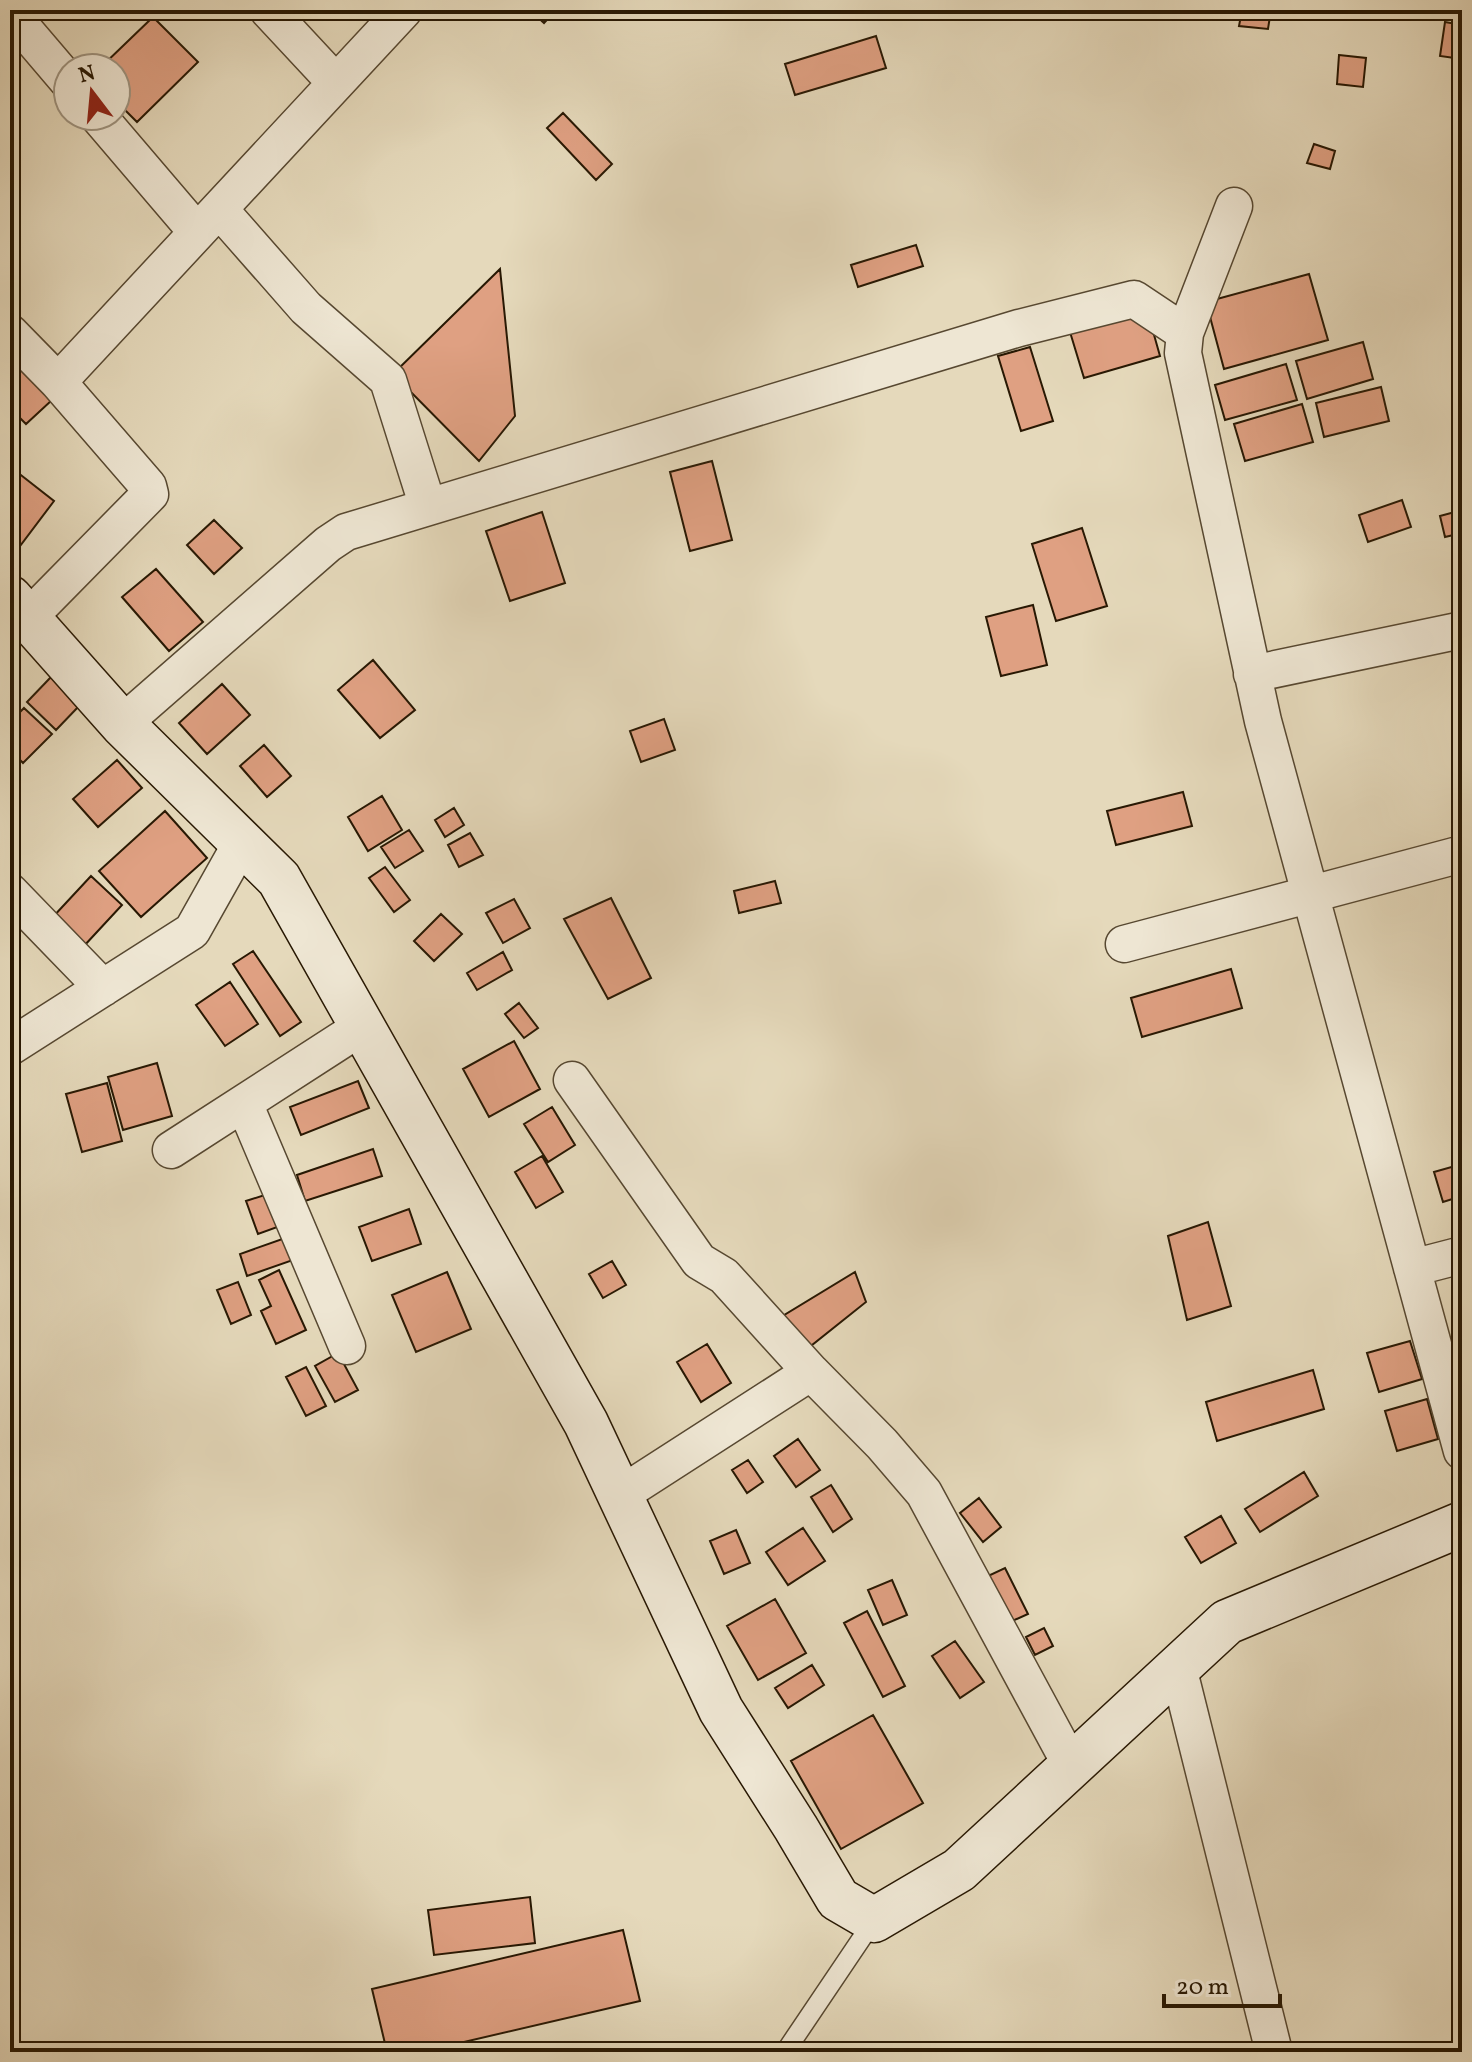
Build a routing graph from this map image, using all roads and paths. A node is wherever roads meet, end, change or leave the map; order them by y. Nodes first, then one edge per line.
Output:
1 (268, 10) edge
2 (404, 10) edge
3 (10, 13) edge
4 (52, 62) edge
5 (336, 83) junction
6 (115, 132) edge
7 (1234, 206) dead end
8 (208, 220) junction
9 (10, 333) edge
10 (1185, 333) junction
11 (58, 382) junction
12 (428, 507) junction
13 (19, 608) edge
14 (1462, 630) edge
15 (1252, 674) junction
16 (122, 724) junction
17 (242, 842) junction
18 (1462, 854) edge
19 (10, 892) edge
20 (1311, 896) junction
21 (1124, 944) dead end
22 (103, 988) junction
23 (363, 1026) junction
24 (10, 1047) edge
25 (572, 1080) dead end
26 (244, 1103) junction
27 (171, 1150) dead end
28 (1462, 1255) edge
29 (1412, 1268) junction
30 (347, 1346) dead end
31 (811, 1372) junction
32 (1462, 1451) edge
33 (620, 1495) junction
34 (1462, 1524) edge
35 (1178, 1667) junction
36 (1071, 1765) junction
37 (874, 1920) junction
38 (785, 2052) edge
39 (1274, 2052) edge

1 - 5 street
2 - 5 street
3 - 4 street
5 - 8 street
6 - 8 street
7 - 10 street
8 - 11 street
8 - 12 street
9 - 11 street
10 - 12 street
10 - 15 street
11 - 13 street
12 - 16 street
13 - 16 street
14 - 15 street
15 - 20 street
16 - 17 street
17 - 22 street
17 - 23 street
18 - 20 street
19 - 22 street
20 - 21 street
20 - 29 street
22 - 24 street
23 - 26 street
23 - 33 street
25 - 31 street
26 - 27 street
26 - 30 street
28 - 29 street
29 - 32 street
31 - 33 street
31 - 36 street
33 - 37 street
34 - 35 street
35 - 36 street
35 - 39 street
36 - 37 street
37 - 38 lane

